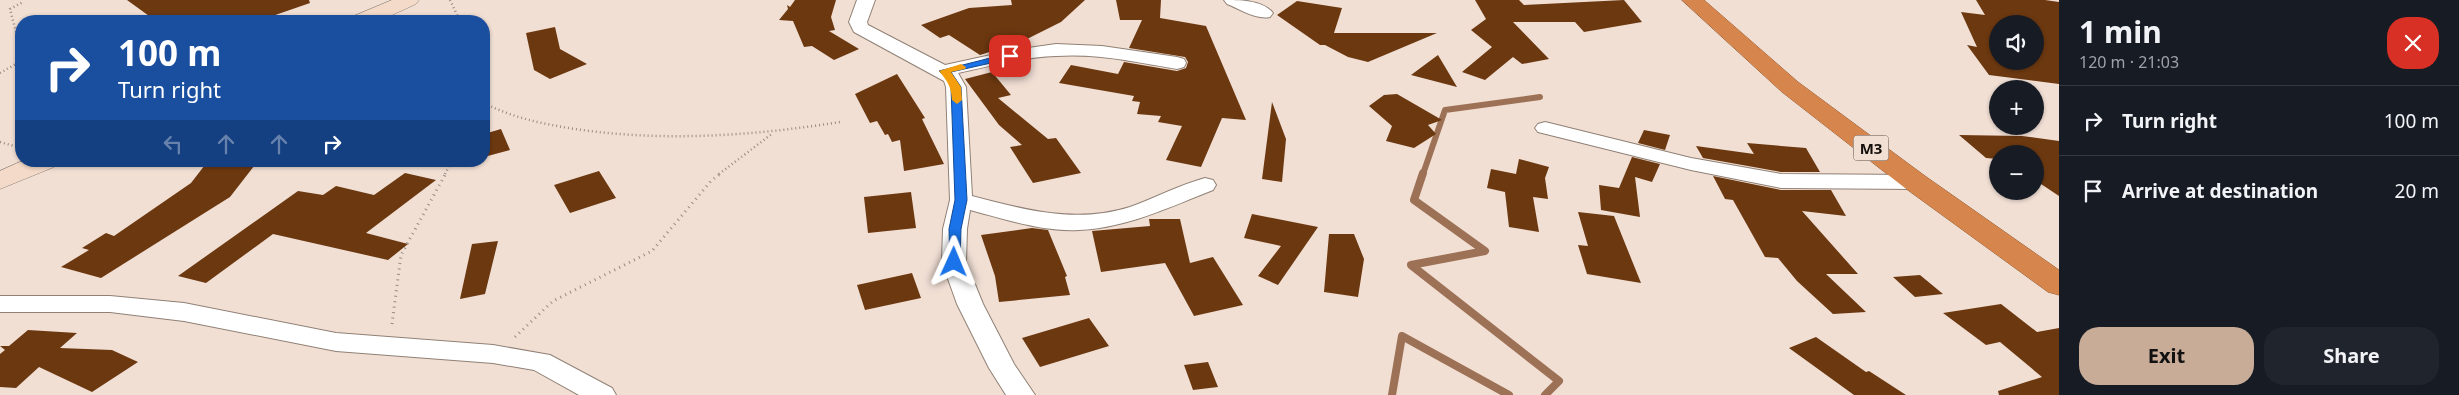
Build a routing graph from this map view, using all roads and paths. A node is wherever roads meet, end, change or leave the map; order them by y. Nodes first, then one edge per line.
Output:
1 (409, 0) edge
2 (450, 0) edge
3 (866, 0) edge
4 (1233, 0) edge
5 (1692, 0) edge
6 (23, 2) dead end
7 (1264, 13) dead end
8 (375, 15) edge
9 (457, 15) edge
10 (15, 28) edge
11 (1178, 63) dead end
12 (15, 65) edge
13 (943, 71) junction
14 (0, 73) edge
15 (490, 106) edge
16 (840, 122) dead end
17 (1544, 128) dead end
18 (774, 133) junction
19 (0, 142) edge
20 (15, 146) edge
21 (32, 167) edge
22 (449, 167) edge
23 (0, 181) edge
24 (1915, 182) junction
25 (1205, 185) dead end
26 (961, 200) junction
27 (2059, 285) edge
28 (0, 304) edge
29 (389, 344) junction
30 (494, 354) junction
31 (602, 395) edge
32 (1021, 395) edge

1 - 8 main road
2 - 9 path
3 - 13 street
4 - 7 street
5 - 24 highway, M3
6 - 10 path
11 - 13 street
12 - 14 path
13 - 26 street
15 - 18 path
16 - 18 path
17 - 24 street
18 - 30 path
19 - 20 path
21 - 23 main road
22 - 29 path
24 - 27 highway, M3
25 - 26 street
26 - 32 street
28 - 29 street
29 - 30 street
30 - 31 street

